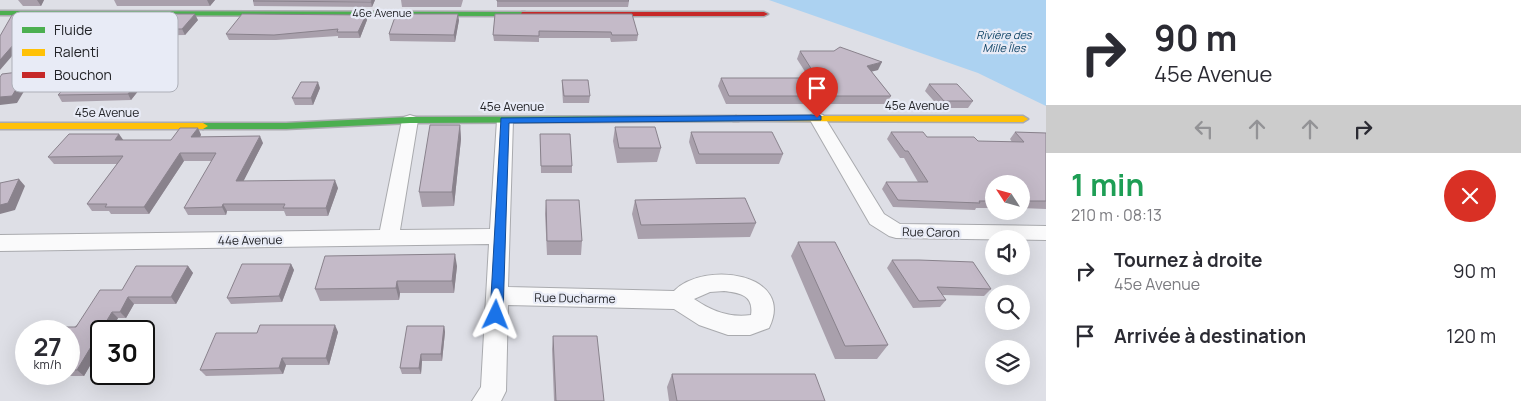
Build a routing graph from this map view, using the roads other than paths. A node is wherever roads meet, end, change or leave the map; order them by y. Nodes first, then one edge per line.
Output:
1 (178, 13) edge
2 (764, 14) dead end
3 (817, 118) junction
4 (1023, 119) dead end
5 (410, 120) junction
6 (505, 120) junction
7 (0, 126) edge
8 (1046, 233) edge
9 (500, 236) junction
10 (388, 239) junction
11 (0, 243) edge
12 (497, 296) junction
13 (678, 300) dead end
14 (485, 401) edge

1 - 2 street, 46e Avenue
3 - 4 street, 45e Avenue
3 - 6 street, 45e Avenue
3 - 8 street, Rue Caron
5 - 6 street, 45e Avenue
5 - 7 street, 45e Avenue
5 - 10 street
6 - 9 street
9 - 10 street, 44e Avenue
9 - 12 street
10 - 11 street, 44e Avenue
12 - 13 street, Rue Ducharme
12 - 14 street

